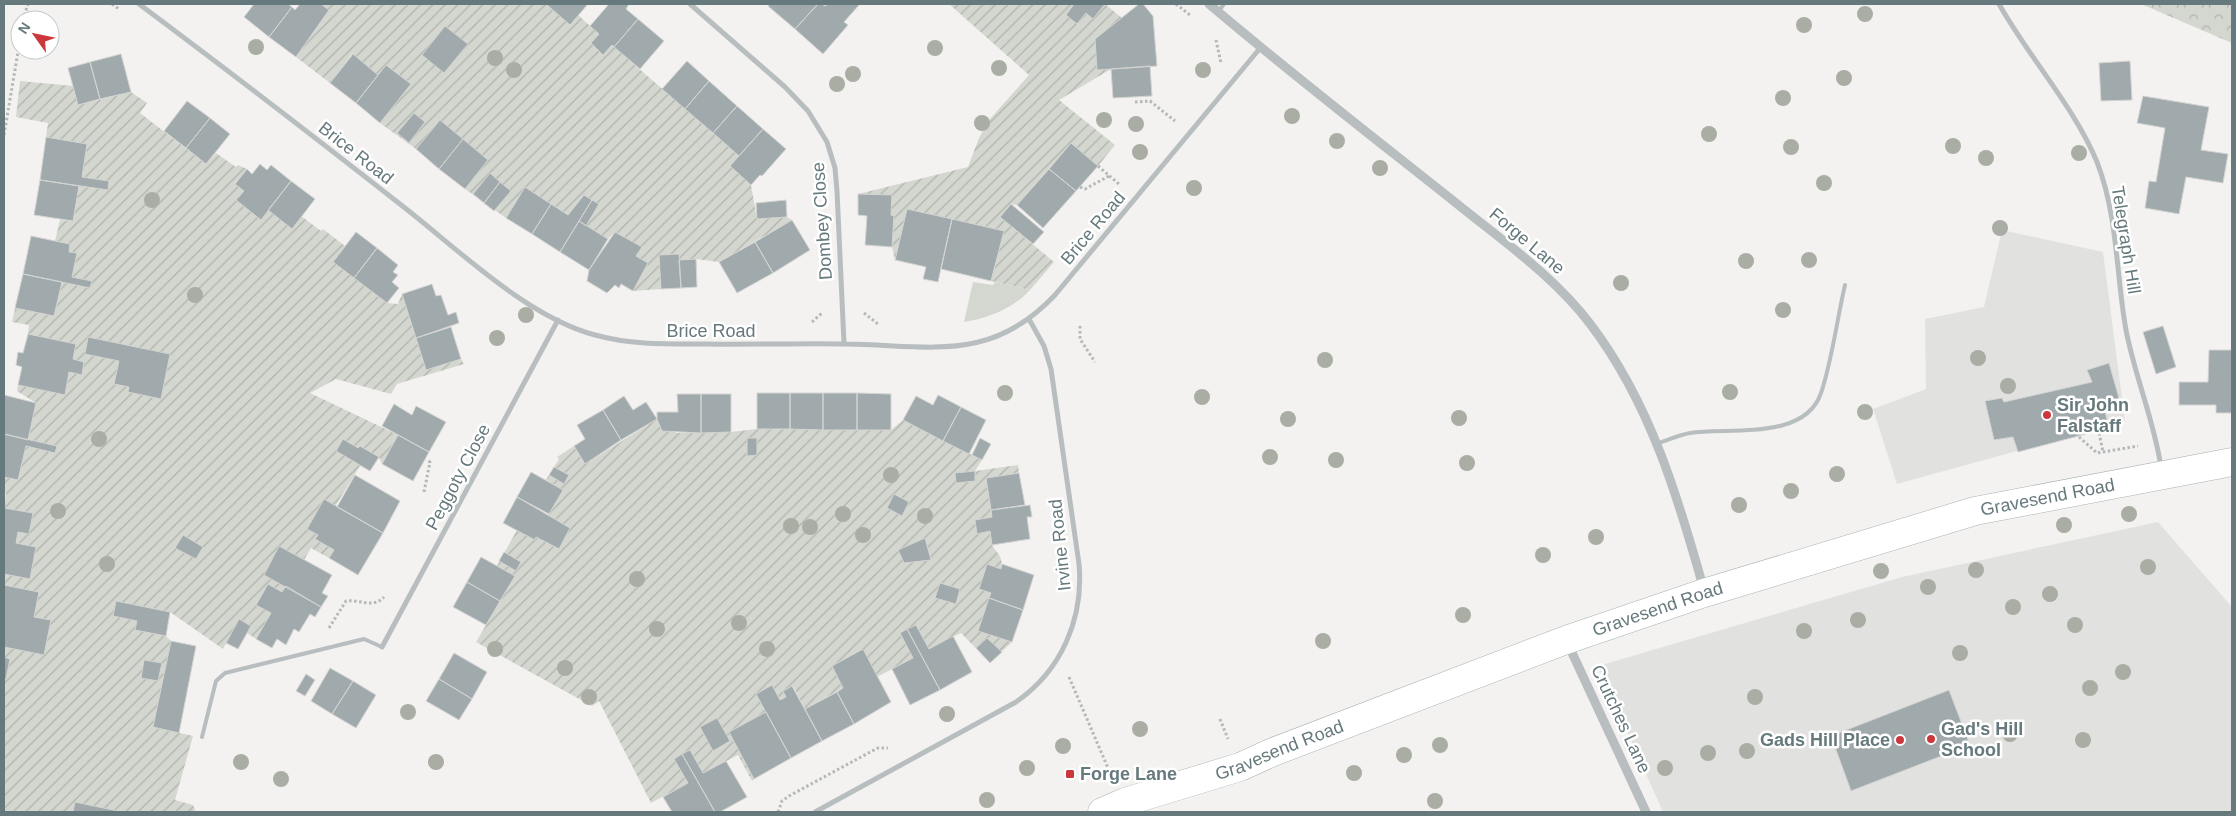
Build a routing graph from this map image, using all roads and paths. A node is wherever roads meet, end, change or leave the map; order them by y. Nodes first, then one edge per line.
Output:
1 (112, 4) edge
2 (139, 4) edge
3 (690, 4) edge
4 (1176, 4) edge
5 (1208, 4) edge
6 (1224, 4) edge
7 (1999, 4) edge
8 (1218, 12) junction
9 (127, 15) dead end
10 (1196, 20) dead end
11 (1214, 37) dead end
12 (1261, 46) junction
13 (17, 60) edge
14 (1220, 70) dead end
15 (1135, 102) dead end
16 (1183, 115) dead end
17 (1177, 123) junction
18 (1172, 128) dead end
19 (4, 135) edge
20 (1098, 166) dead end
21 (1109, 176) junction
22 (1080, 186) dead end
23 (1123, 188) dead end
24 (1845, 285) dead end
25 (825, 307) dead end
26 (861, 309) dead end
27 (558, 320) junction
28 (1029, 320) junction
29 (808, 325) dead end
30 (1080, 326) dead end
31 (883, 327) dead end
32 (844, 344) junction
33 (1095, 362) dead end
34 (1658, 443) junction
35 (426, 460) dead end
36 (2232, 462) edge
37 (2162, 475) junction
38 (424, 492) dead end
39 (388, 591) dead end
40 (1704, 593) junction
41 (1566, 640) junction
42 (340, 645) junction
43 (382, 647) joint
44 (1058, 658) junction
45 (202, 737) dead end
46 (1114, 807) edge
47 (815, 812) edge
48 (1646, 812) edge

1 - 9 path
2 - 27 street, Brice Road
3 - 32 street, Dombey Close
4 - 10 path
5 - 8 street, Forge Lane
6 - 8 lane
7 - 37 street, Telegraph Hill
8 - 12 street, Forge Lane
11 - 14 path
12 - 28 street, Brice Road
12 - 34 street, Forge Lane
13 - 19 path
15 - 17 path
16 - 17 path
17 - 18 path
20 - 21 path
21 - 22 path
21 - 23 path
24 - 34 lane
25 - 29 path
26 - 31 path
27 - 32 street, Brice Road
27 - 43 street, Peggoty Close
28 - 32 street, Brice Road
28 - 44 street, Irvine Road
30 - 33 path
34 - 40 street, Forge Lane
35 - 38 path
36 - 37 main road, Gravesend Road
37 - 40 main road, Gravesend Road
39 - 42 path
40 - 41 main road, Gravesend Road
41 - 46 main road, Gravesend Road
41 - 48 street, Crutches Lane
42 - 43 lane
42 - 45 lane
44 - 46 path
44 - 47 street, Irvine Road

